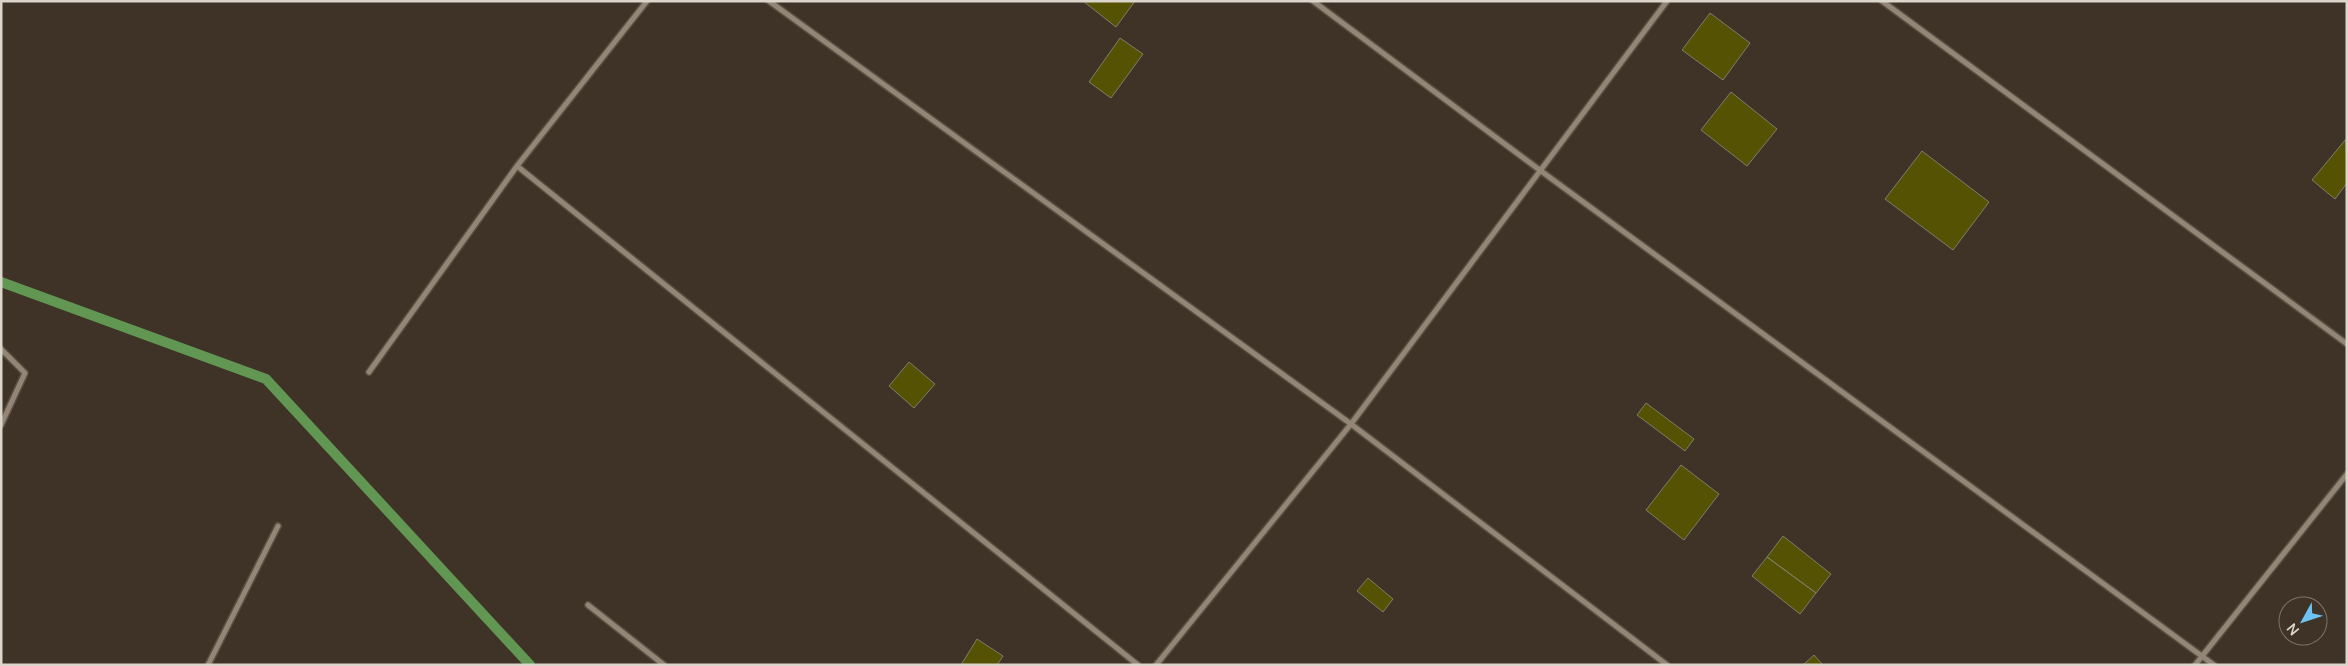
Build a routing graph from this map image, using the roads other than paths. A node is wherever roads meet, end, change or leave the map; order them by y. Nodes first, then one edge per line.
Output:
1 (647, 1) edge
2 (769, 1) edge
3 (1313, 1) edge
4 (1667, 1) edge
5 (1882, 1) edge
6 (517, 166) junction
7 (1541, 171) junction
8 (2347, 344) edge
9 (1, 349) edge
10 (369, 372) dead end
11 (1351, 424) junction
12 (1, 425) edge
13 (2347, 474) edge
14 (278, 526) dead end
15 (588, 605) dead end
16 (2202, 656) junction
17 (208, 665) edge
18 (664, 665) edge
19 (1138, 665) edge
20 (1156, 665) edge
21 (1667, 665) edge
22 (2196, 665) edge
23 (2214, 665) edge

1 - 6 street
2 - 11 street
3 - 7 street
4 - 7 street
5 - 8 street
6 - 10 street
6 - 19 street
7 - 11 street
7 - 16 street
9 - 12 street
11 - 20 street
11 - 21 street
13 - 16 street
14 - 17 street
15 - 18 street
16 - 22 street
16 - 23 street

